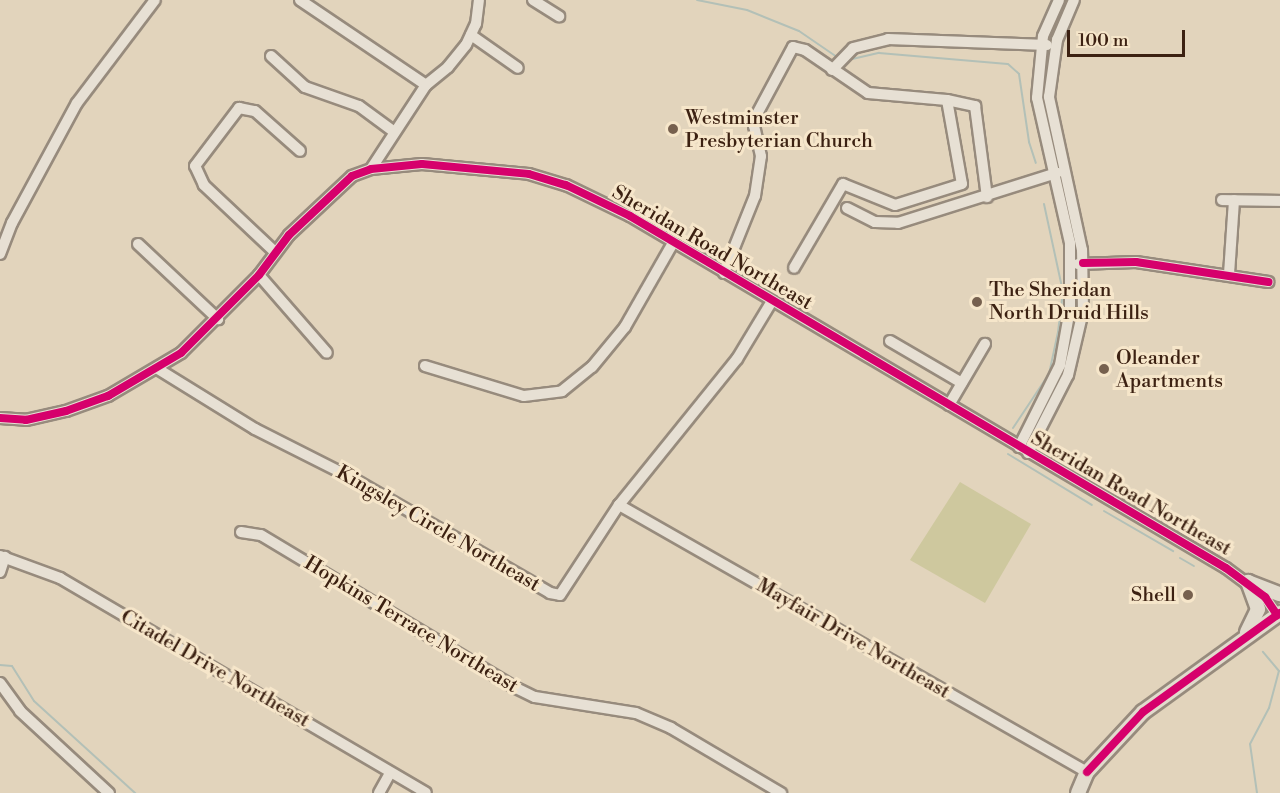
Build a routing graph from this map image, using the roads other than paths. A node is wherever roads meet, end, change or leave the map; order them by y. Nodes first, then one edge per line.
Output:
1 (155, 0) edge
2 (300, 0) edge
3 (479, 0) edge
4 (533, 0) edge
5 (1059, 0) edge
6 (1074, 0) edge
7 (559, 16) dead end
8 (471, 35) junction
9 (1042, 45) junction
10 (1056, 47) junction
11 (271, 56) dead end
12 (518, 68) dead end
13 (832, 70) junction
14 (426, 85) junction
15 (947, 100) junction
16 (393, 131) junction
17 (300, 151) dead end
18 (371, 169) junction
19 (1058, 173) junction
20 (866, 194) junction
21 (987, 197) junction
22 (1280, 201) edge
23 (673, 243) junction
24 (138, 244) dead end
25 (275, 252) junction
26 (0, 254) edge
27 (1083, 263) junction
28 (1071, 264) junction
29 (794, 268) dead end
30 (724, 273) junction
31 (1229, 274) junction
32 (259, 275) junction
33 (1269, 282) dead end
34 (772, 301) junction
35 (218, 319) junction
36 (890, 341) dead end
37 (985, 344) dead end
38 (327, 353) dead end
39 (425, 366) dead end
40 (158, 369) junction
41 (962, 383) junction
42 (949, 405) junction
43 (0, 418) edge
44 (1024, 450) junction
45 (619, 505) junction
46 (241, 532) dead end
47 (2, 557) edge
48 (0, 572) edge
49 (1248, 582) junction
50 (1280, 594) edge
51 (1278, 614) edge
52 (1246, 634) junction
53 (0, 683) edge
54 (1087, 772) junction
55 (390, 773) junction
56 (109, 793) edge
57 (379, 793) edge
58 (426, 793) edge
59 (781, 793) edge
60 (1078, 793) edge

1 - 26 street
2 - 14 street
3 - 8 street
4 - 7 street
5 - 9 street
6 - 10 street
8 - 12 street
8 - 14 street
9 - 10 street
9 - 13 street
9 - 19 street
10 - 19 street
11 - 16 street
13 - 15 street
13 - 30 street
14 - 16 street
15 - 20 street
15 - 21 street
16 - 18 street
17 - 25 street
18 - 23 street, Sheridan Road Northeast
18 - 25 street, Sheridan Road Northeast
19 - 21 street
19 - 27 street
19 - 28 street
20 - 21 street
20 - 29 street
22 - 31 street
23 - 30 street, Sheridan Road Northeast
23 - 39 street
24 - 35 street
25 - 32 street, Sheridan Road Northeast
27 - 28 street
27 - 31 street
27 - 44 street
28 - 44 street
30 - 34 street, Sheridan Road Northeast
31 - 33 street
32 - 35 street, Sheridan Road Northeast
32 - 38 street
34 - 42 street, Sheridan Road Northeast
34 - 45 street, Kingsley Circle Northeast
35 - 40 street, Sheridan Road Northeast
36 - 41 street
37 - 41 street
40 - 43 street, Sheridan Road Northeast
40 - 45 street, Kingsley Circle Northeast
41 - 42 street
42 - 44 street, Sheridan Road Northeast
44 - 49 street, Sheridan Road Northeast
45 - 54 street, Mayfair Drive Northeast
46 - 59 street, Hopkins Terrace Northeast
47 - 48 street
47 - 55 street, Citadel Drive Northeast
49 - 50 main road
49 - 51 street, Sheridan Road Northeast
49 - 52 main road
51 - 52 main road
52 - 54 main road
53 - 56 street
54 - 60 main road
55 - 57 street
55 - 58 street, Citadel Drive Northeast

